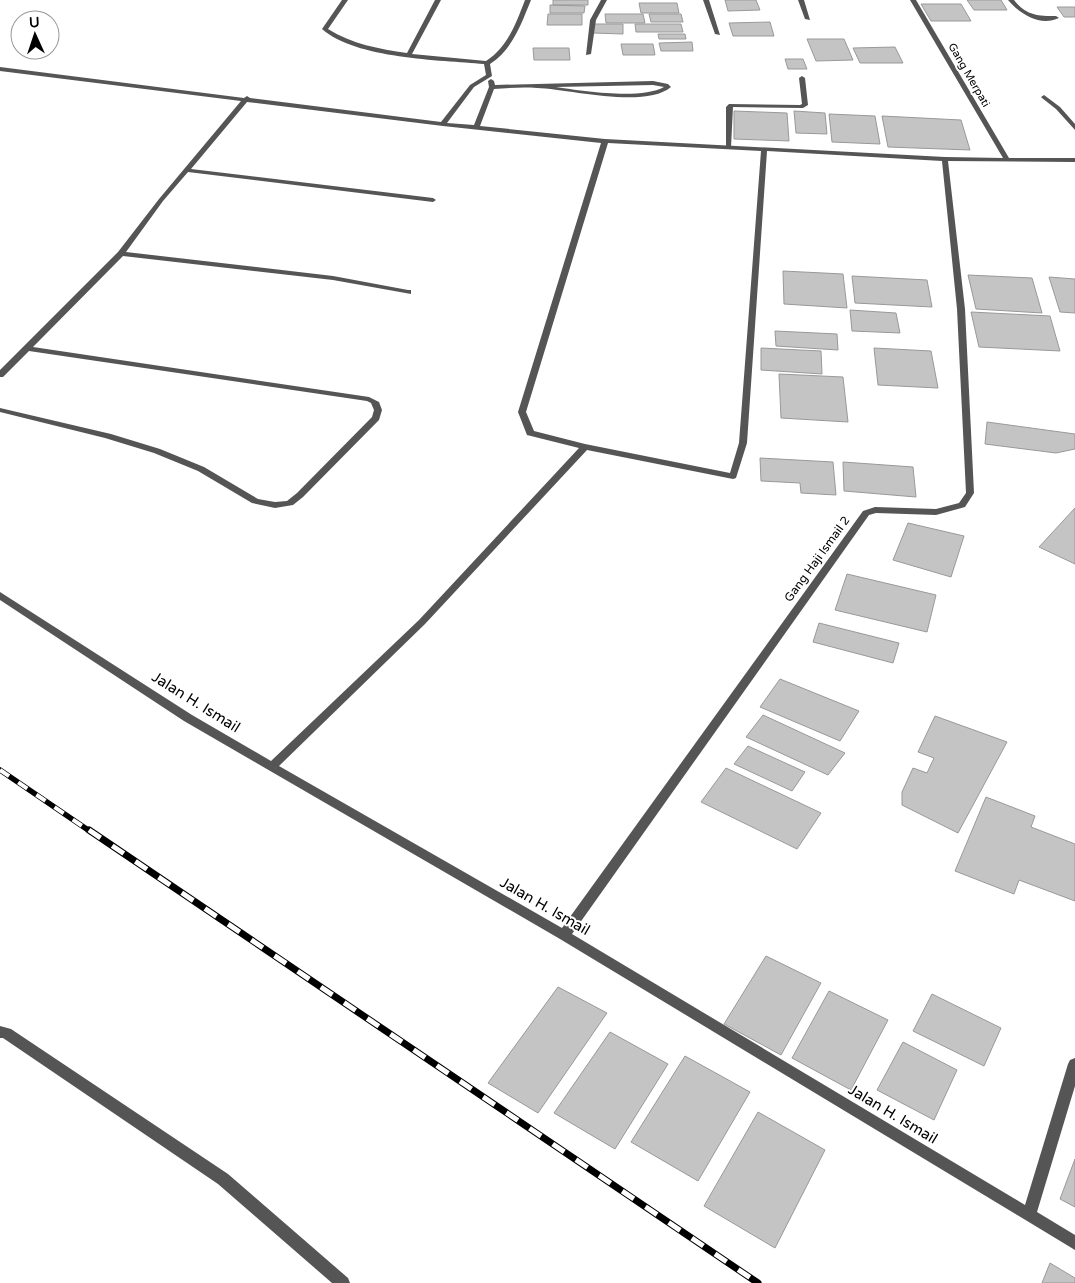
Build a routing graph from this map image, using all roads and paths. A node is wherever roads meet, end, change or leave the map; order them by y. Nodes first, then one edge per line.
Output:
1 (345, 0) edge
2 (438, 0) edge
3 (528, 0) edge
4 (604, 0) edge
5 (706, 0) edge
6 (801, 0) edge
7 (913, 0) edge
8 (1011, 0) edge
9 (1056, 18) dead end
10 (808, 19) dead end
11 (718, 34) dead end
12 (409, 54) junction
13 (588, 54) dead end
14 (487, 63) junction
15 (0, 69) edge
16 (489, 76) junction
17 (802, 78) dead end
18 (492, 87) junction
19 (543, 87) junction
20 (1044, 97) dead end
21 (247, 98) junction
22 (443, 124) junction
23 (476, 127) junction
24 (1075, 128) edge
25 (606, 141) junction
26 (728, 146) junction
27 (764, 149) junction
28 (945, 159) junction
29 (1007, 159) junction
30 (1075, 160) edge
31 (187, 170) junction
32 (433, 200) dead end
33 (121, 254) junction
34 (408, 292) dead end
35 (26, 348) junction
36 (0, 375) edge
37 (0, 410) edge
38 (585, 447) junction
39 (0, 595) edge
40 (271, 767) junction
41 (564, 935) junction
42 (0, 1032) edge
43 (1075, 1064) edge
44 (1029, 1215) junction
45 (1075, 1243) edge
46 (343, 1283) edge

1 - 12 street
2 - 12 street
3 - 14 street
4 - 13 street
5 - 11 street
6 - 10 street
7 - 29 street, Gang Merpati
8 - 9 street
12 - 14 street
14 - 16 street
15 - 21 street
16 - 18 street
16 - 22 street
17 - 26 street
18 - 19 street
18 - 23 street
19 - 19 street
20 - 24 street
21 - 22 street
21 - 31 street
22 - 23 street
23 - 25 street
25 - 26 street
25 - 38 street
26 - 27 street
27 - 28 street
27 - 38 street
28 - 29 street
28 - 41 street, Gang Haji Ismail 2
29 - 30 street
31 - 32 street
31 - 33 street
33 - 34 street
33 - 35 street
35 - 36 street
35 - 37 street
38 - 40 street
39 - 40 street, Jalan H. Ismail
40 - 41 street, Jalan H. Ismail
41 - 44 street, Jalan H. Ismail
42 - 46 street
43 - 44 street
44 - 45 street, Jalan H. Ismail

